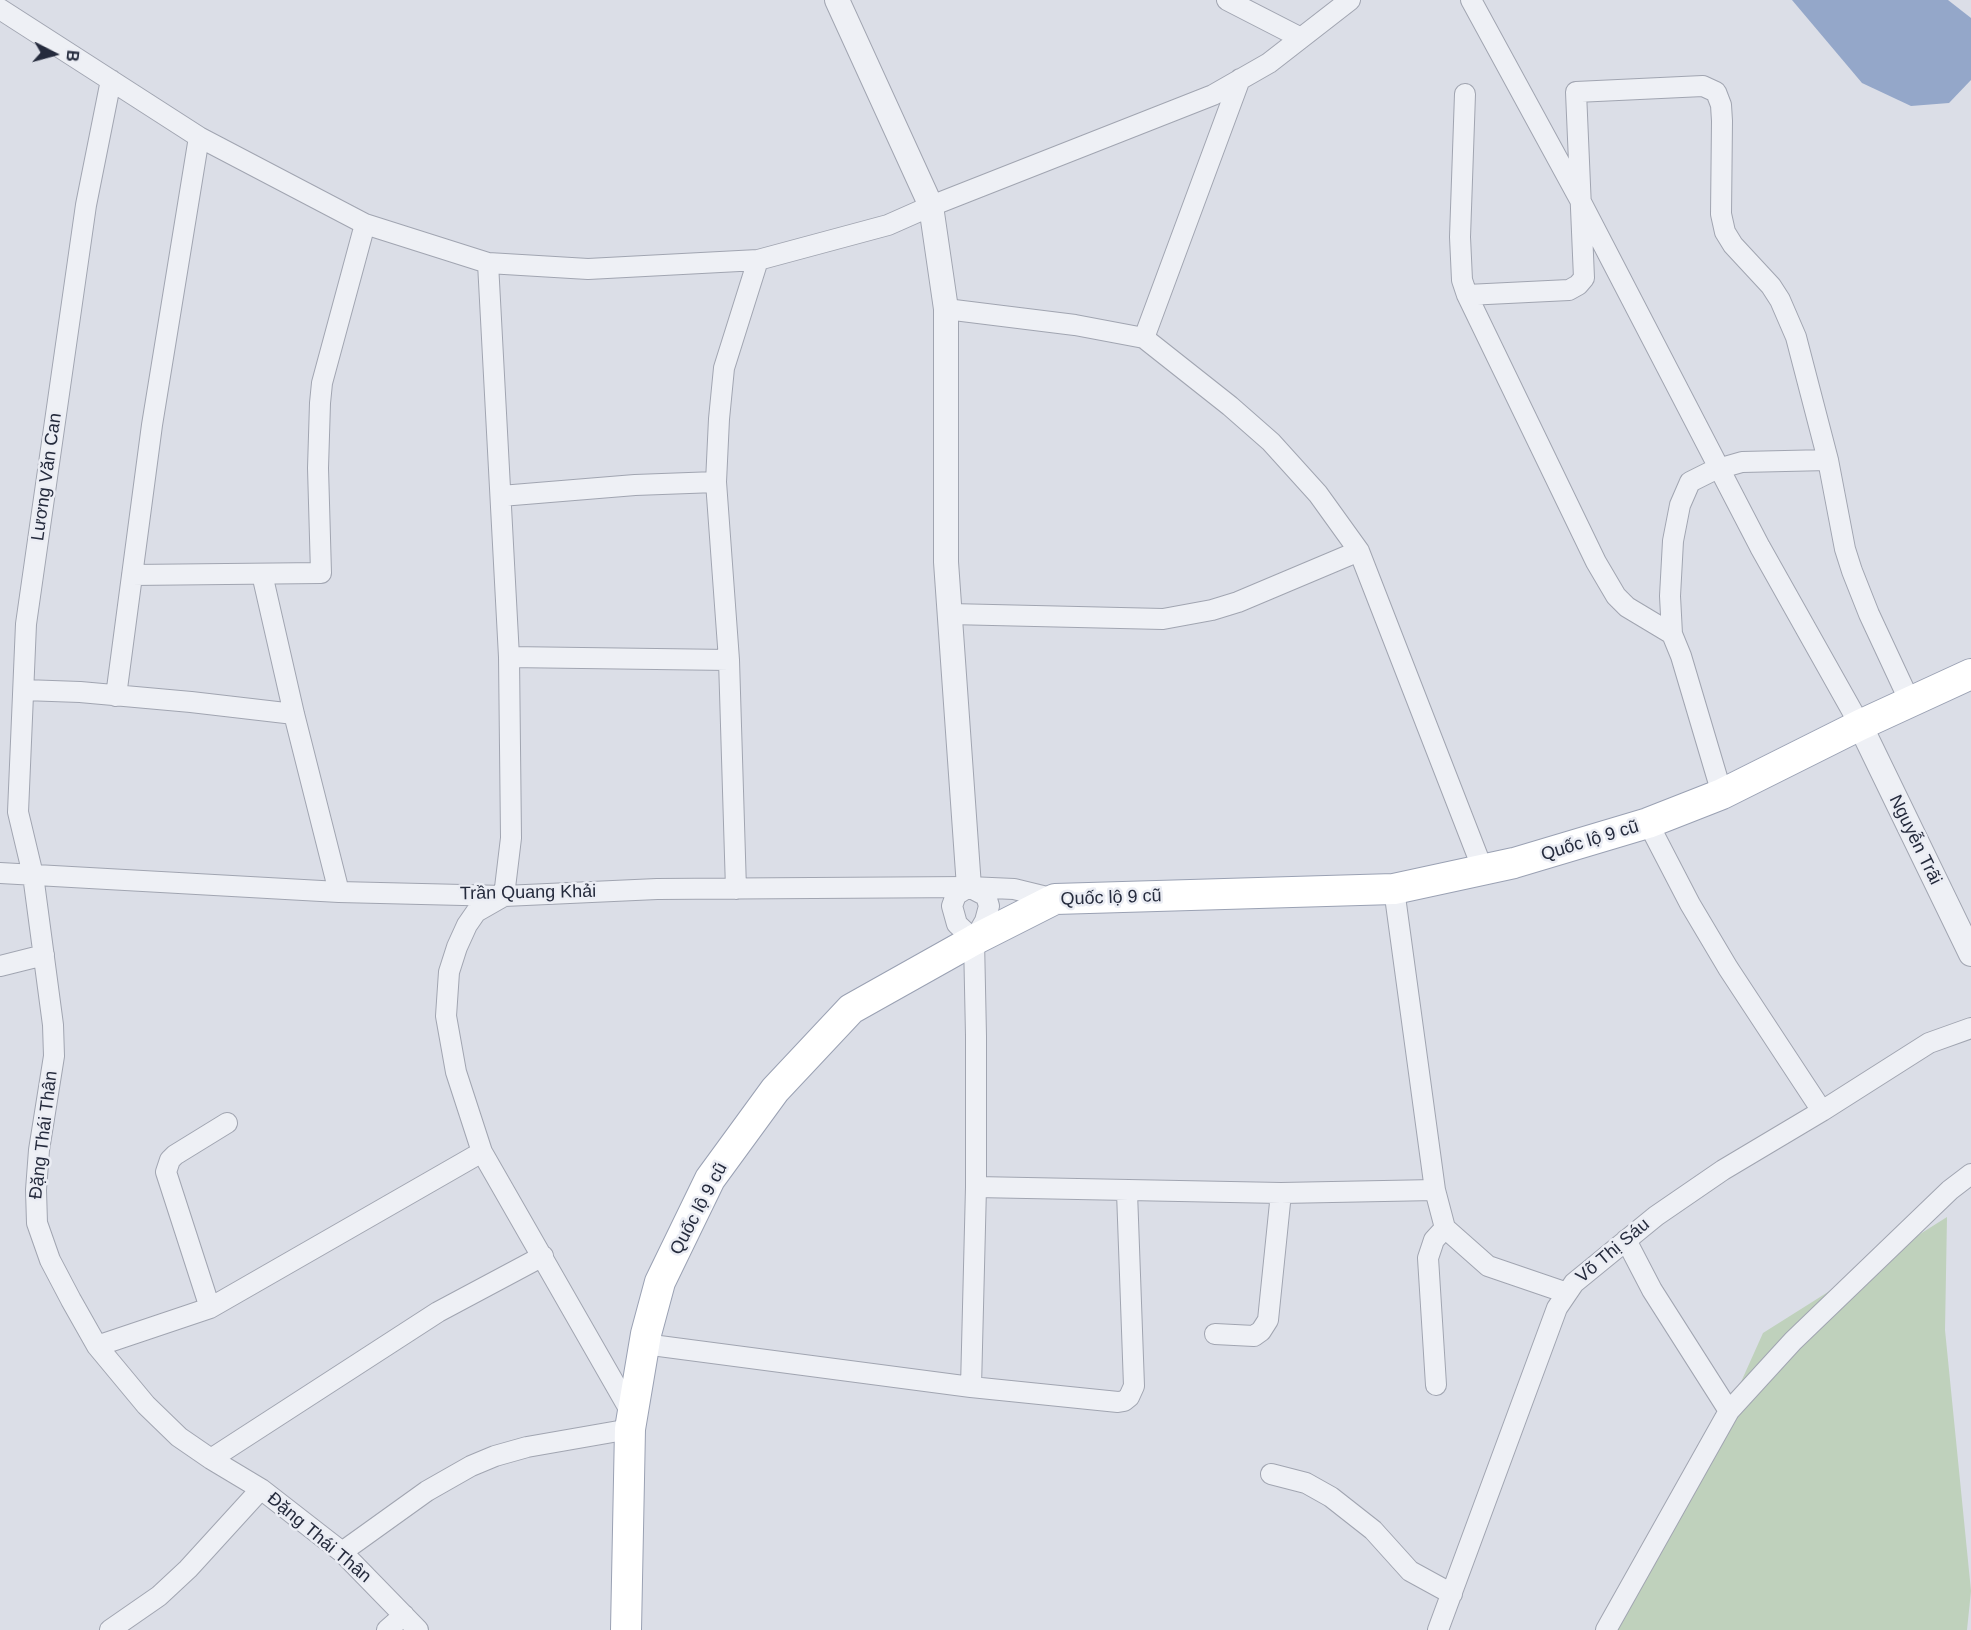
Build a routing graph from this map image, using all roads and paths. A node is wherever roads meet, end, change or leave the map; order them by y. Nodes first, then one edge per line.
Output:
1 (837, 0) edge
2 (1227, 0) edge
3 (1350, 0) edge
4 (1471, 0) edge
5 (0, 9) edge
6 (1301, 38) junction
7 (1240, 79) junction
8 (111, 80) junction
9 (1465, 94) dead end
10 (199, 137) junction
11 (1580, 200) junction
12 (931, 206) junction
13 (364, 224) junction
14 (758, 260) junction
15 (488, 262) junction
16 (1467, 295) junction
17 (946, 309) junction
18 (1144, 338) junction
19 (1828, 460) junction
20 (1719, 468) junction
21 (716, 482) junction
22 (501, 496) junction
23 (1359, 551) junction
24 (262, 574) junction
25 (132, 575) junction
26 (950, 615) junction
27 (1672, 633) junction
28 (509, 657) junction
29 (729, 660) junction
30 (1971, 674) edge
31 (24, 690) junction
32 (116, 696) junction
33 (1910, 702) junction
34 (294, 714) junction
35 (1860, 725) junction
36 (1722, 794) junction
37 (1648, 824) junction
38 (1483, 870) junction
39 (0, 873) edge
40 (33, 875) junction
41 (969, 887) junction
42 (736, 889) junction
43 (1394, 889) junction
44 (339, 892) junction
45 (504, 896) junction
46 (1054, 899) junction
47 (974, 940) junction
48 (1971, 954) edge
49 (44, 956) junction
50 (0, 966) edge
51 (1971, 1028) edge
52 (1822, 1111) junction
53 (227, 1123) dead end
54 (482, 1152) junction
55 (1971, 1174) edge
56 (976, 1187) junction
57 (1435, 1190) junction
58 (1127, 1192) junction
59 (1281, 1193) junction
60 (1445, 1228) junction
61 (1626, 1240) junction
62 (543, 1256) junction
63 (1567, 1293) junction
64 (210, 1308) junction
65 (1215, 1334) dead end
66 (644, 1344) junction
67 (97, 1346) junction
68 (1436, 1385) dead end
69 (971, 1387) junction
70 (1729, 1411) junction
71 (631, 1422) junction
72 (211, 1459) junction
73 (1271, 1474) dead end
74 (261, 1489) junction
75 (342, 1552) junction
76 (1452, 1594) junction
77 (405, 1615) junction
78 (110, 1630) edge
79 (387, 1630) edge
80 (418, 1630) edge
81 (626, 1630) edge
82 (1438, 1630) edge
83 (1606, 1630) edge

1 - 12 street
2 - 6 street
3 - 6 street
4 - 11 street
5 - 8 street
6 - 7 street
7 - 12 street
7 - 18 street
8 - 10 street
8 - 31 street, Lương Văn Can
9 - 16 street
10 - 13 street
10 - 25 street
11 - 16 street
11 - 19 street
11 - 20 street
12 - 14 street
12 - 17 street
13 - 15 street
13 - 24 street
14 - 15 street
14 - 21 street
15 - 22 street
16 - 27 street
17 - 18 street
17 - 26 street
18 - 23 street
19 - 20 street
19 - 33 street
20 - 27 street
20 - 35 street
21 - 22 street
21 - 29 street
22 - 28 street
23 - 26 street
23 - 38 street
24 - 25 street
24 - 34 street
25 - 32 street
26 - 41 street
27 - 36 street
28 - 29 street
28 - 45 street
29 - 42 street
30 - 33 main road, Quốc lộ 9 cũ
31 - 32 street
31 - 40 street, Lương Văn Can
32 - 34 street
33 - 35 main road, Quốc lộ 9 cũ
34 - 44 street
35 - 36 main road, Quốc lộ 9 cũ
35 - 48 street, Nguyễn Trãi
36 - 37 main road, Quốc lộ 9 cũ
37 - 38 main road, Quốc lộ 9 cũ
37 - 52 street
38 - 43 main road, Quốc lộ 9 cũ
39 - 40 street, Trần Quang Khải
40 - 44 street, Trần Quang Khải
40 - 49 street, Đặng Thái Thân
41 - 42 street, Trần Quang Khải
41 - 46 street, Trần Quang Khải
41 - 47 street
41 - 47 street
42 - 45 street, Trần Quang Khải
43 - 46 main road, Quốc lộ 9 cũ
43 - 57 street
44 - 45 street, Trần Quang Khải
45 - 54 street
46 - 47 main road, Quốc lộ 9 cũ
47 - 56 street
47 - 66 main road, Quốc lộ 9 cũ
49 - 50 street
49 - 67 street, Đặng Thái Thân
51 - 52 street, Võ Thị Sáu
52 - 61 street, Võ Thị Sáu
53 - 64 street
54 - 62 street
54 - 64 street
55 - 70 street
56 - 58 street
56 - 69 street
57 - 59 street
57 - 60 street
58 - 59 street
58 - 69 street
59 - 65 street
60 - 63 street
60 - 68 street
61 - 63 street, Võ Thị Sáu
61 - 70 street
62 - 71 street
62 - 72 street
63 - 76 street, Võ Thị Sáu
64 - 67 street
66 - 69 street
66 - 71 main road, Quốc lộ 9 cũ
67 - 72 street, Đặng Thái Thân
70 - 83 street
71 - 75 street
71 - 81 main road, Quốc lộ 9 cũ
72 - 74 street, Đặng Thái Thân
73 - 76 street
74 - 75 street, Đặng Thái Thân
74 - 78 street
75 - 77 street, Đặng Thái Thân
76 - 82 street, Võ Thị Sáu
77 - 79 street
77 - 80 street, Đặng Thái Thân

